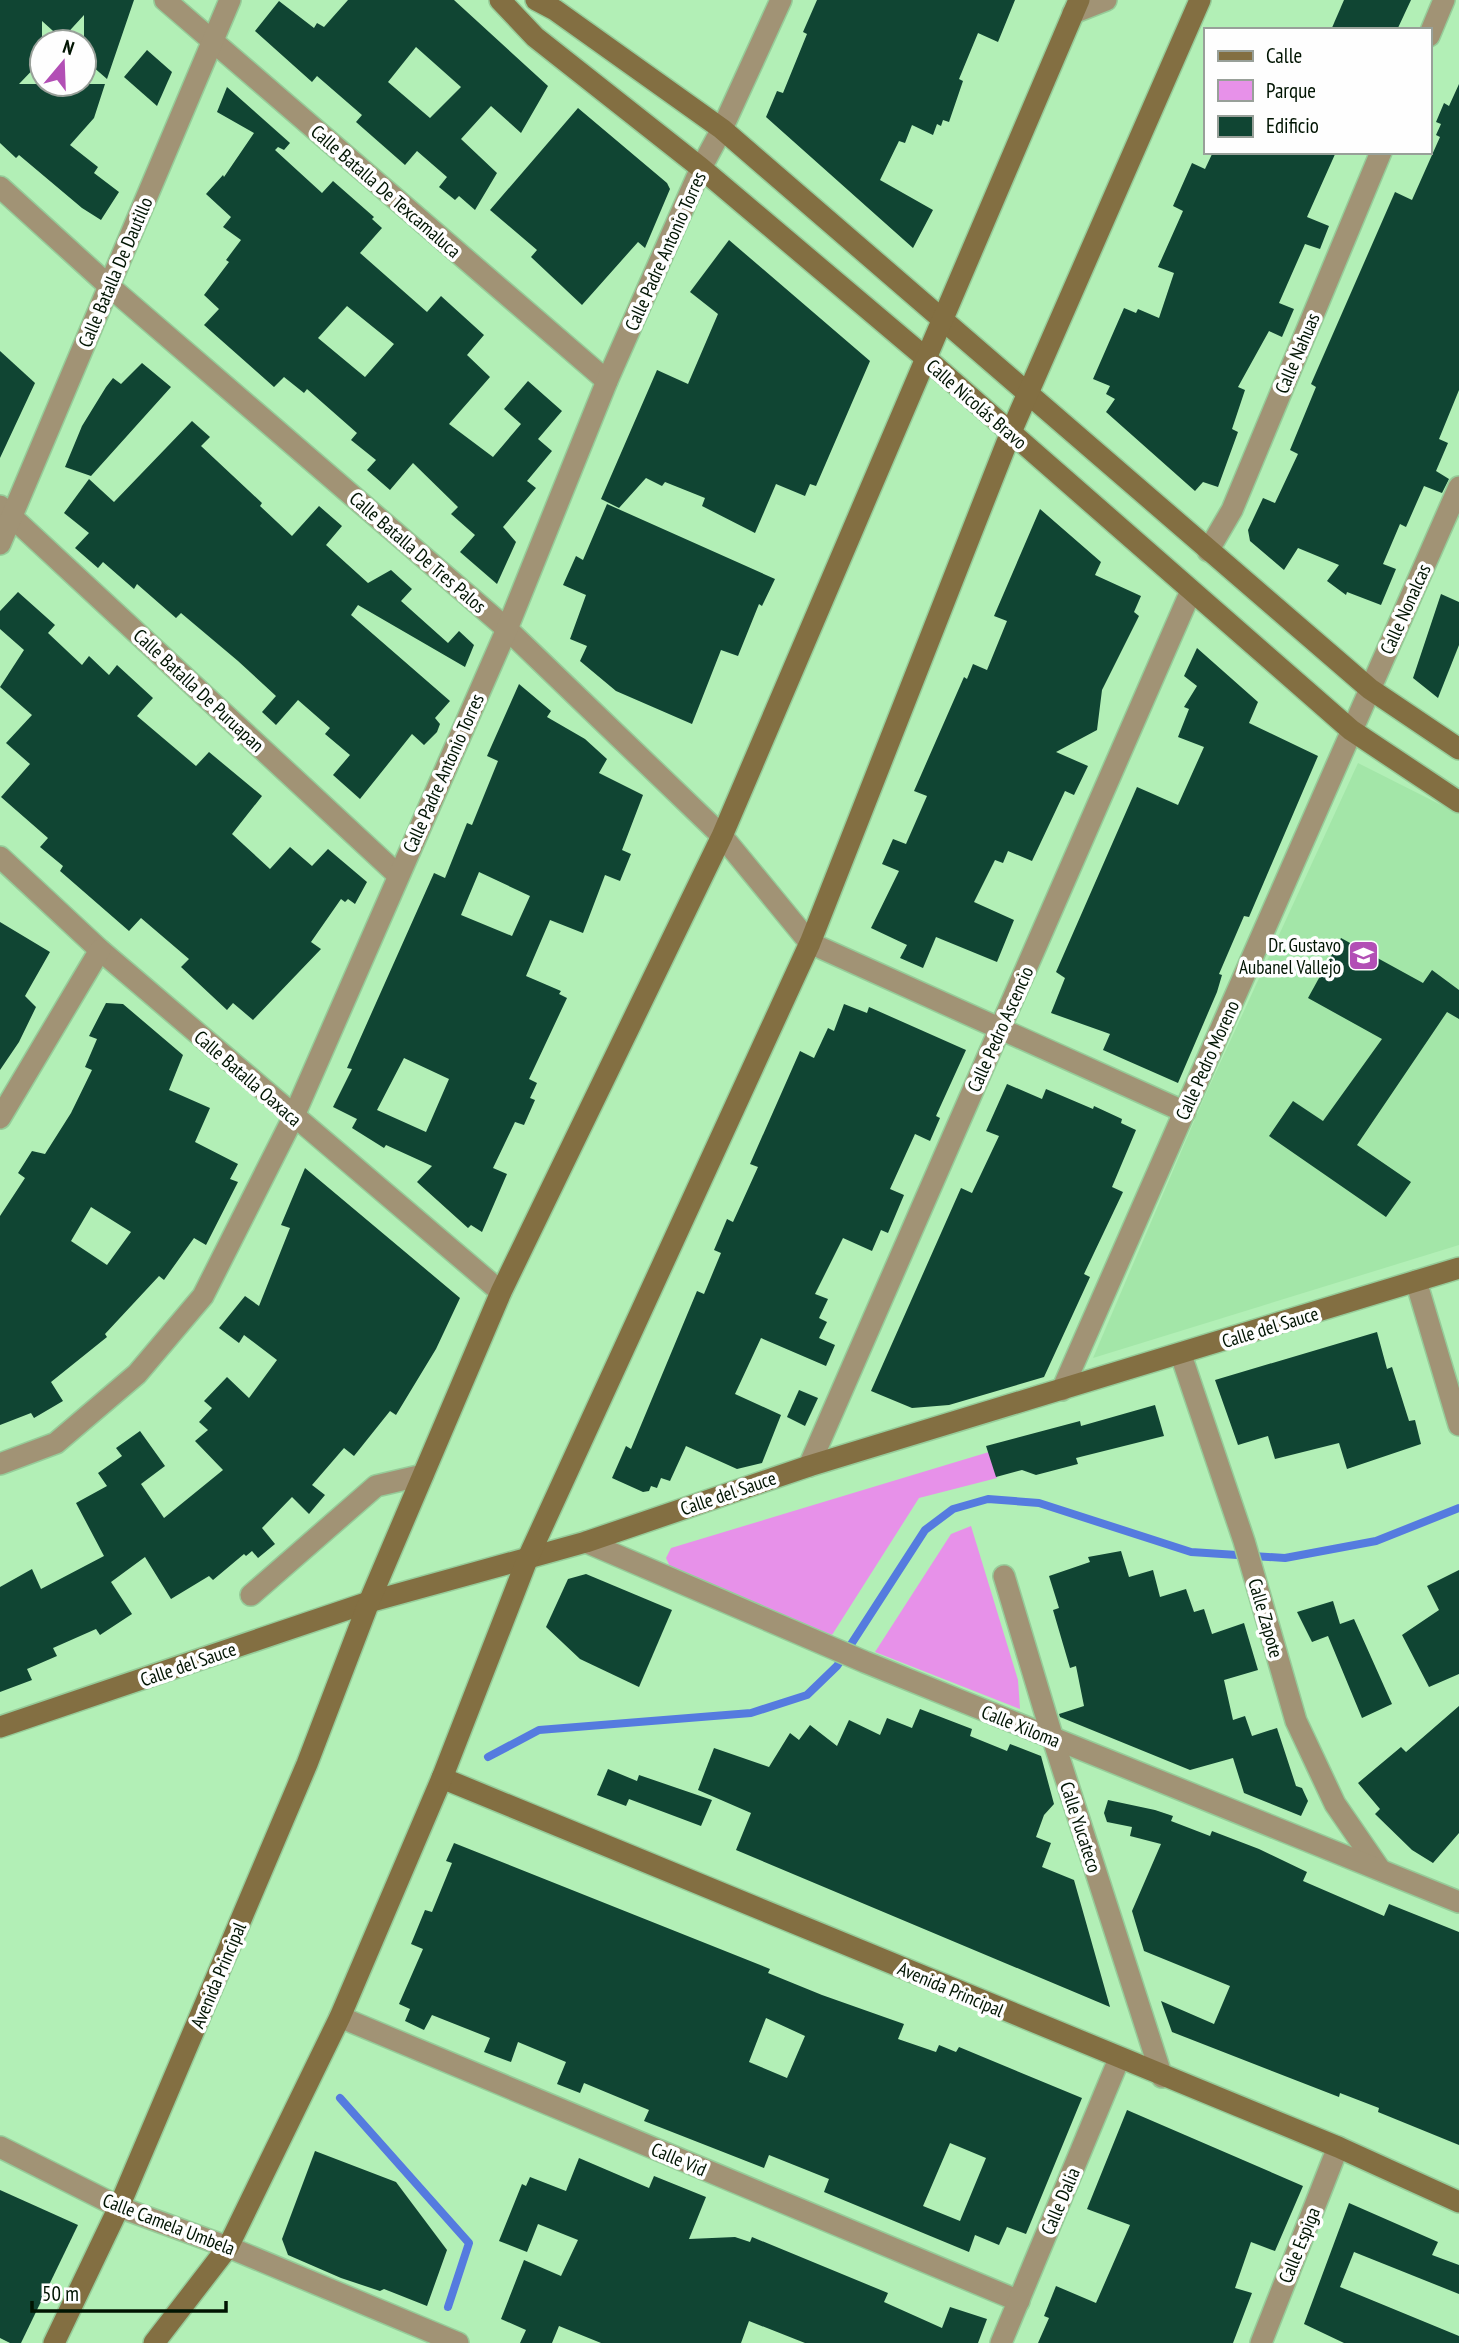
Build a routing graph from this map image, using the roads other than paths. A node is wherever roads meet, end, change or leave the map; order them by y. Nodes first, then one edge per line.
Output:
1 (165, 0) edge
2 (230, 0) edge
3 (500, 0) edge
4 (536, 0) edge
5 (781, 0) edge
6 (1106, 0) edge
7 (1200, 0) edge
8 (1444, 0) edge
9 (1076, 7) edge
10 (1431, 31) edge
11 (212, 43) junction
12 (723, 129) junction
13 (1380, 154) edge
14 (701, 168) junction
15 (0, 187) edge
16 (109, 286) junction
17 (942, 321) junction
18 (927, 359) junction
19 (607, 382) junction
20 (1028, 394) junction
21 (1011, 432) junction
22 (1459, 487) edge
23 (6, 511) edge
24 (0, 544) edge
25 (1208, 551) junction
26 (1191, 591) junction
27 (507, 629) junction
28 (1370, 689) junction
29 (1351, 730) junction
30 (1459, 749) edge
31 (1459, 802) edge
32 (722, 836) junction
33 (0, 857) edge
34 (398, 875) junction
35 (810, 943) junction
36 (100, 950) junction
37 (1000, 1028) junction
38 (1185, 1112) junction
39 (0, 1118) edge
40 (293, 1118) junction
41 (1459, 1268) edge
42 (1416, 1281) junction
43 (501, 1292) junction
44 (1181, 1354) junction
45 (1062, 1390) junction
46 (1459, 1425) edge
47 (0, 1464) edge
48 (808, 1466) junction
49 (423, 1475) junction
50 (586, 1542) junction
51 (527, 1560) junction
52 (1004, 1576) dead end
53 (251, 1595) dead end
54 (369, 1602) junction
55 (0, 1727) edge
56 (1053, 1740) junction
57 (442, 1778) junction
58 (1379, 1868) junction
59 (1459, 1902) edge
60 (340, 2017) junction
61 (1119, 2059) junction
62 (1162, 2077) junction
63 (0, 2147) edge
64 (1338, 2147) junction
65 (1459, 2202) edge
66 (119, 2207) junction
67 (228, 2247) junction
68 (1018, 2301) junction
69 (54, 2343) edge
70 (154, 2343) edge
71 (458, 2343) edge
72 (1002, 2343) edge
73 (1261, 2343) edge

1 - 11 street, Calle Batalla De Texcamaluca
2 - 11 street, Calle Batalla De Dautillo
3 - 14 main road, Calle Nicolás Bravo
4 - 12 main road, Calle Nicolás Bravo
5 - 12 street, Calle Padre Antonio Torres
6 - 9 street
7 - 20 main road
8 - 10 street
9 - 17 main road, Avenida Principal
11 - 16 street, Calle Batalla De Dautillo
11 - 19 street, Calle Batalla De Texcamaluca
12 - 14 street, Calle Padre Antonio Torres
12 - 17 main road, Calle Nicolás Bravo
13 - 25 street, Calle Nahuas
14 - 18 main road, Calle Nicolás Bravo
14 - 19 street, Calle Padre Antonio Torres
15 - 16 street, Calle Batalla De Tres Palos
16 - 23 street, Calle Batalla De Dautillo
16 - 27 street, Calle Batalla De Tres Palos
17 - 18 main road, Avenida Principal
17 - 20 main road, Calle Nicolás Bravo
18 - 21 main road, Calle Nicolás Bravo
18 - 32 main road, Avenida Principal
19 - 27 street, Calle Padre Antonio Torres
20 - 21 main road
20 - 25 main road, Calle Nicolás Bravo
21 - 26 main road, Calle Nicolás Bravo
21 - 35 main road
22 - 28 street, Calle Nonalcas
23 - 24 street, Calle Batalla De Dautillo
23 - 34 street, Calle Batalla De Puruapan
25 - 28 main road, Calle Nicolás Bravo
26 - 29 main road, Calle Nicolás Bravo
26 - 37 street, Calle Pedro Ascencio
27 - 32 street, Calle Batalla De Tres Palos
27 - 34 street, Calle Padre Antonio Torres
28 - 29 street, Calle Nonalcas
28 - 30 main road, Calle Nicolás Bravo
29 - 31 main road, Calle Nicolás Bravo
29 - 38 street, Calle Pedro Moreno
32 - 35 street, Calle Batalla De Tres Palos
32 - 43 main road, Avenida Principal
33 - 36 street, Calle Batalla Oaxaca
34 - 40 street, Calle Padre Antonio Torres
35 - 37 street
35 - 51 main road
36 - 39 street
36 - 40 street, Calle Batalla Oaxaca
37 - 38 street
37 - 48 street, Calle Pedro Ascencio
38 - 45 street, Calle Pedro Moreno
40 - 43 street, Calle Batalla Oaxaca
40 - 47 street, Calle Padre Antonio Torres
41 - 42 main road, Calle del Sauce
42 - 44 main road, Calle del Sauce
42 - 46 street
43 - 49 main road, Avenida Principal
44 - 45 main road, Calle del Sauce
44 - 58 street, Calle Zapote
45 - 48 main road, Calle del Sauce
48 - 50 main road, Calle del Sauce
49 - 53 street
49 - 54 main road, Avenida Principal
50 - 51 main road, Calle del Sauce
50 - 56 street, Calle Xiloma
51 - 54 main road, Calle del Sauce
51 - 57 main road
52 - 56 street, Calle Yucateco
54 - 55 main road, Calle del Sauce
54 - 66 main road, Avenida Principal
56 - 58 street, Calle Xiloma
56 - 62 street, Calle Yucateco
57 - 60 main road
57 - 61 main road, Avenida Principal
58 - 59 street, Calle Xiloma
60 - 67 main road
60 - 68 street, Calle Vid
61 - 62 main road, Avenida Principal
61 - 68 street, Calle Dalia
62 - 64 main road, Avenida Principal
63 - 66 street, Calle Camela Umbela
64 - 65 main road, Avenida Principal
64 - 73 street, Calle Espiga
66 - 67 street, Calle Camela Umbela
66 - 69 main road, Avenida Principal
67 - 70 main road
67 - 71 street, Calle Camela Umbela
68 - 72 street, Calle Dalia

